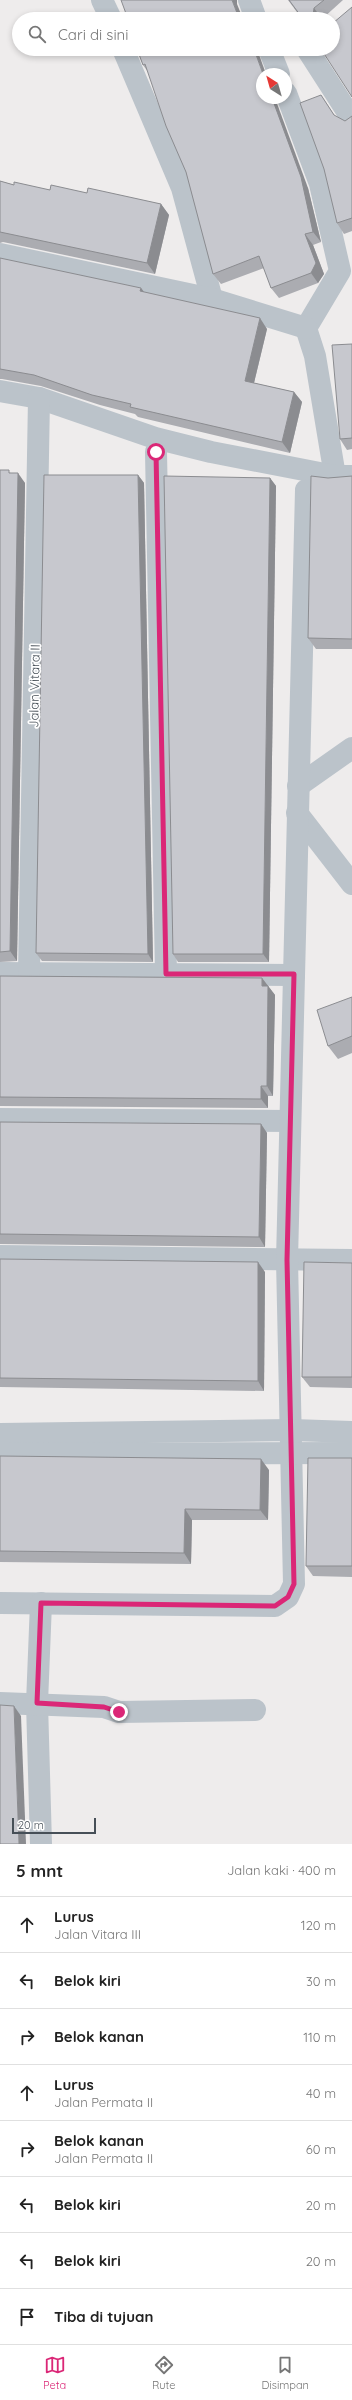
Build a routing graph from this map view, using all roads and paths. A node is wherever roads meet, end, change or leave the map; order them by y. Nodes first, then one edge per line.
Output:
1 (102, 0) edge
2 (248, 0) edge
3 (107, 12) edge
4 (253, 12) edge
5 (126, 56) edge
6 (283, 56) edge
7 (312, 56) edge
8 (274, 61) edge
9 (290, 104) edge
10 (352, 119) edge
11 (0, 254) edge
12 (346, 270) edge
13 (212, 299) junction
14 (306, 328) junction
15 (0, 391) edge
16 (39, 398) junction
17 (156, 452) dead end
18 (343, 476) edge
19 (306, 490) dead end
20 (352, 748) edge
21 (298, 786) junction
22 (297, 812) junction
23 (352, 884) edge
24 (0, 973) edge
25 (30, 973) junction
26 (166, 974) junction
27 (294, 974) junction
28 (0, 1119) edge
29 (290, 1121) junction
30 (0, 1256) edge
31 (287, 1260) junction
32 (352, 1260) edge
33 (292, 1430) junction
34 (352, 1432) edge
35 (10, 1444) edge
36 (292, 1451) junction
37 (352, 1453) edge
38 (0, 1603) edge
39 (41, 1603) junction
40 (0, 1703) edge
41 (37, 1703) junction
42 (255, 1710) dead end
43 (41, 1844) edge

1 - 3 street
2 - 4 street
5 - 13 street
6 - 8 street
7 - 10 street
9 - 12 street
11 - 13 street
12 - 14 street
13 - 14 street
14 - 18 street
15 - 16 street
16 - 18 street
16 - 25 street, Jalan Vitara II
17 - 26 street
19 - 21 street
20 - 21 street
21 - 22 street
22 - 23 street
22 - 27 street
24 - 25 street
25 - 26 street
26 - 27 street
27 - 29 street
28 - 29 street
29 - 31 street
30 - 31 street
31 - 32 street
31 - 33 street
33 - 34 street
33 - 35 street
33 - 36 street
35 - 36 street
36 - 37 street
36 - 39 street
38 - 39 street
39 - 41 street
40 - 41 street
41 - 42 street
41 - 43 street

